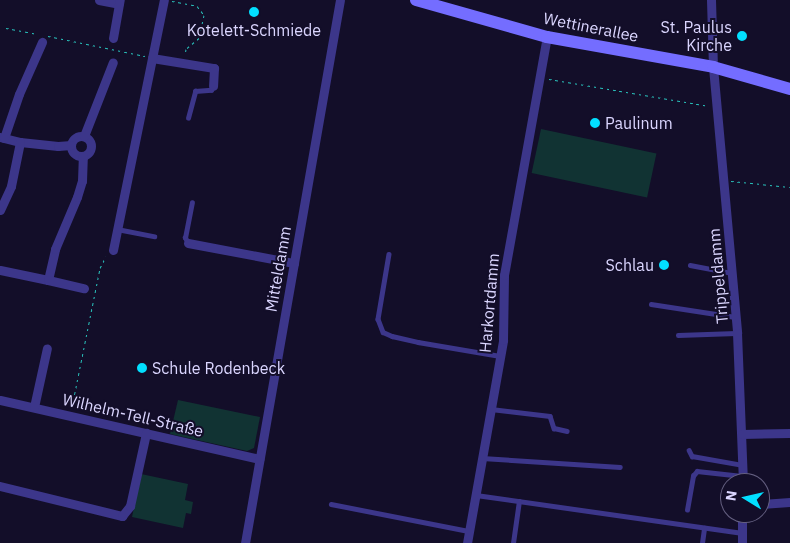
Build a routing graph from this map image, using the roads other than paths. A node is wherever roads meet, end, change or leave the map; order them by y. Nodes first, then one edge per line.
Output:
1 (99, 0) edge
2 (164, 0) edge
3 (340, 0) edge
4 (416, 0) edge
5 (712, 0) edge
6 (120, 2) edge
7 (547, 36) junction
8 (113, 38) dead end
9 (42, 42) dead end
10 (152, 58) junction
11 (113, 62) dead end
12 (714, 67) junction
13 (213, 86) joint
14 (790, 90) edge
15 (188, 118) dead end
16 (84, 136) junction
17 (2, 137) edge
18 (20, 142) junction
19 (70, 145) junction
20 (83, 156) junction
21 (192, 203) dead end
22 (0, 210) edge
23 (117, 229) junction
24 (154, 236) dead end
25 (188, 243) joint
26 (113, 250) road end
27 (388, 254) dead end
28 (294, 263) junction
29 (690, 265) dead end
30 (0, 270) edge
31 (733, 273) junction
32 (48, 280) junction
33 (84, 288) dead end
34 (651, 304) dead end
35 (736, 317) junction
36 (737, 333) junction
37 (678, 335) dead end
38 (47, 348) dead end
39 (500, 356) junction
40 (0, 400) edge
41 (34, 407) junction
42 (491, 409) junction
43 (567, 431) dead end
44 (146, 433) junction
45 (790, 433) edge
46 (742, 434) junction
47 (689, 450) dead end
48 (482, 458) junction
49 (259, 459) junction
50 (742, 465) junction
51 (620, 467) dead end
52 (742, 473) edge
53 (720, 476) edge
54 (0, 486) edge
55 (476, 495) junction
56 (519, 501) junction
57 (790, 502) edge
58 (770, 503) edge
59 (331, 504) dead end
60 (687, 510) dead end
61 (742, 523) edge
62 (704, 528) junction
63 (470, 532) junction
64 (742, 533) junction
65 (245, 543) edge
66 (467, 543) edge
67 (513, 543) edge
68 (702, 543) edge
69 (742, 543) edge

1 - 6 street
2 - 10 street
3 - 28 street, Mitteldamm
4 - 7 street, Wettinerallee
5 - 12 street, Trippeldamm
6 - 8 street
7 - 12 street, Wettinerallee
7 - 39 street, Harkortdamm
9 - 17 street
10 - 13 street
10 - 23 street
11 - 16 street
12 - 14 street, Wettinerallee
12 - 31 street, Trippeldamm
13 - 15 lane
16 - 19 street
16 - 20 street
17 - 18 street
18 - 19 street
18 - 22 street
19 - 20 street
20 - 32 street
21 - 25 lane
23 - 24 lane
23 - 26 street
25 - 28 street
27 - 39 lane
28 - 49 street, Mitteldamm
29 - 31 lane
30 - 32 street
31 - 35 street, Trippeldamm
32 - 33 street
34 - 35 lane
35 - 36 street, Trippeldamm
36 - 37 lane
36 - 46 street, Trippeldamm
38 - 41 street
39 - 42 street, Harkortdamm
40 - 41 street, Wilhelm-Tell-Straße
41 - 44 street, Wilhelm-Tell-Straße
42 - 43 lane
42 - 48 street, Harkortdamm
44 - 49 street, Wilhelm-Tell-Straße
44 - 54 street
45 - 46 street
46 - 50 street, Trippeldamm
47 - 50 lane
48 - 51 lane
48 - 55 street, Harkortdamm
49 - 65 street, Mitteldamm
50 - 52 street, Trippeldamm
53 - 60 lane
55 - 56 lane
55 - 63 street, Harkortdamm
56 - 62 lane
56 - 67 lane
57 - 58 street
59 - 63 lane
61 - 64 street
62 - 64 lane
62 - 68 lane
63 - 66 street, Harkortdamm
64 - 69 street

